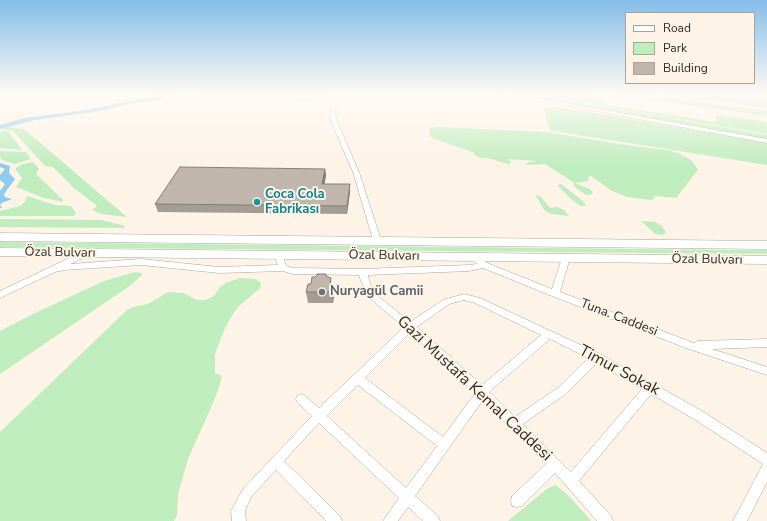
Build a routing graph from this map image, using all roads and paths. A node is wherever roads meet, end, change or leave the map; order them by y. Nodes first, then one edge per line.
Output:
1 (333, 118) edge
2 (642, 118) edge
3 (767, 141) edge
4 (0, 237) edge
5 (377, 240) junction
6 (767, 245) edge
7 (0, 252) edge
8 (86, 253) junction
9 (278, 254) junction
10 (474, 257) junction
11 (566, 258) junction
12 (767, 260) edge
13 (484, 265) junction
14 (283, 268) junction
15 (55, 269) junction
16 (363, 272) junction
17 (555, 294) junction
18 (0, 295) edge
19 (410, 327) junction
20 (548, 335) junction
21 (767, 343) edge
22 (689, 345) junction
23 (596, 357) junction
24 (767, 371) edge
25 (358, 379) junction
26 (650, 387) junction
27 (482, 392) junction
28 (301, 399) dead end
29 (319, 416) junction
30 (514, 424) junction
31 (445, 445) junction
32 (767, 460) edge
33 (276, 461) junction
34 (555, 464) junction
35 (767, 469) edge
36 (571, 481) junction
37 (407, 497) junction
38 (517, 501) dead end
39 (239, 521) edge
40 (335, 521) edge
41 (390, 521) edge
42 (432, 521) edge
43 (606, 521) edge
44 (740, 521) edge

1 - 5 street
2 - 3 street
4 - 5 highway, Özal Bulvarı
5 - 6 highway, Özal Bulvarı
7 - 8 highway, Özal Bulvarı
8 - 9 highway, Özal Bulvarı
8 - 15 street
9 - 10 highway, Özal Bulvarı
9 - 14 street
10 - 11 highway, Özal Bulvarı
10 - 13 street, Tuna. Caddesi
11 - 12 highway, Özal Bulvarı
11 - 17 street
13 - 16 street
13 - 17 street, Tuna. Caddesi
14 - 15 street
14 - 16 street
15 - 18 street
16 - 19 street, Gazi Mustafa Kemal Caddesi
17 - 22 street, Tuna. Caddesi
19 - 20 street, Timur Sokak
19 - 25 street
19 - 27 street, Gazi Mustafa Kemal Caddesi
20 - 23 street, Timur Sokak
20 - 27 street
21 - 22 street
22 - 24 street, Tuna. Caddesi
23 - 26 street, Timur Sokak
23 - 30 street
25 - 29 street
25 - 31 street
26 - 32 street, Timur Sokak
26 - 36 street
27 - 30 street, Gazi Mustafa Kemal Caddesi
27 - 31 street
28 - 29 street
29 - 33 street
29 - 37 street
30 - 34 street, Gazi Mustafa Kemal Caddesi
31 - 37 street
33 - 39 street
33 - 40 street
34 - 36 street, Gazi Mustafa Kemal Caddesi
34 - 38 street
35 - 44 street
36 - 43 street, Gazi Mustafa Kemal Caddesi
37 - 41 street
37 - 42 street

